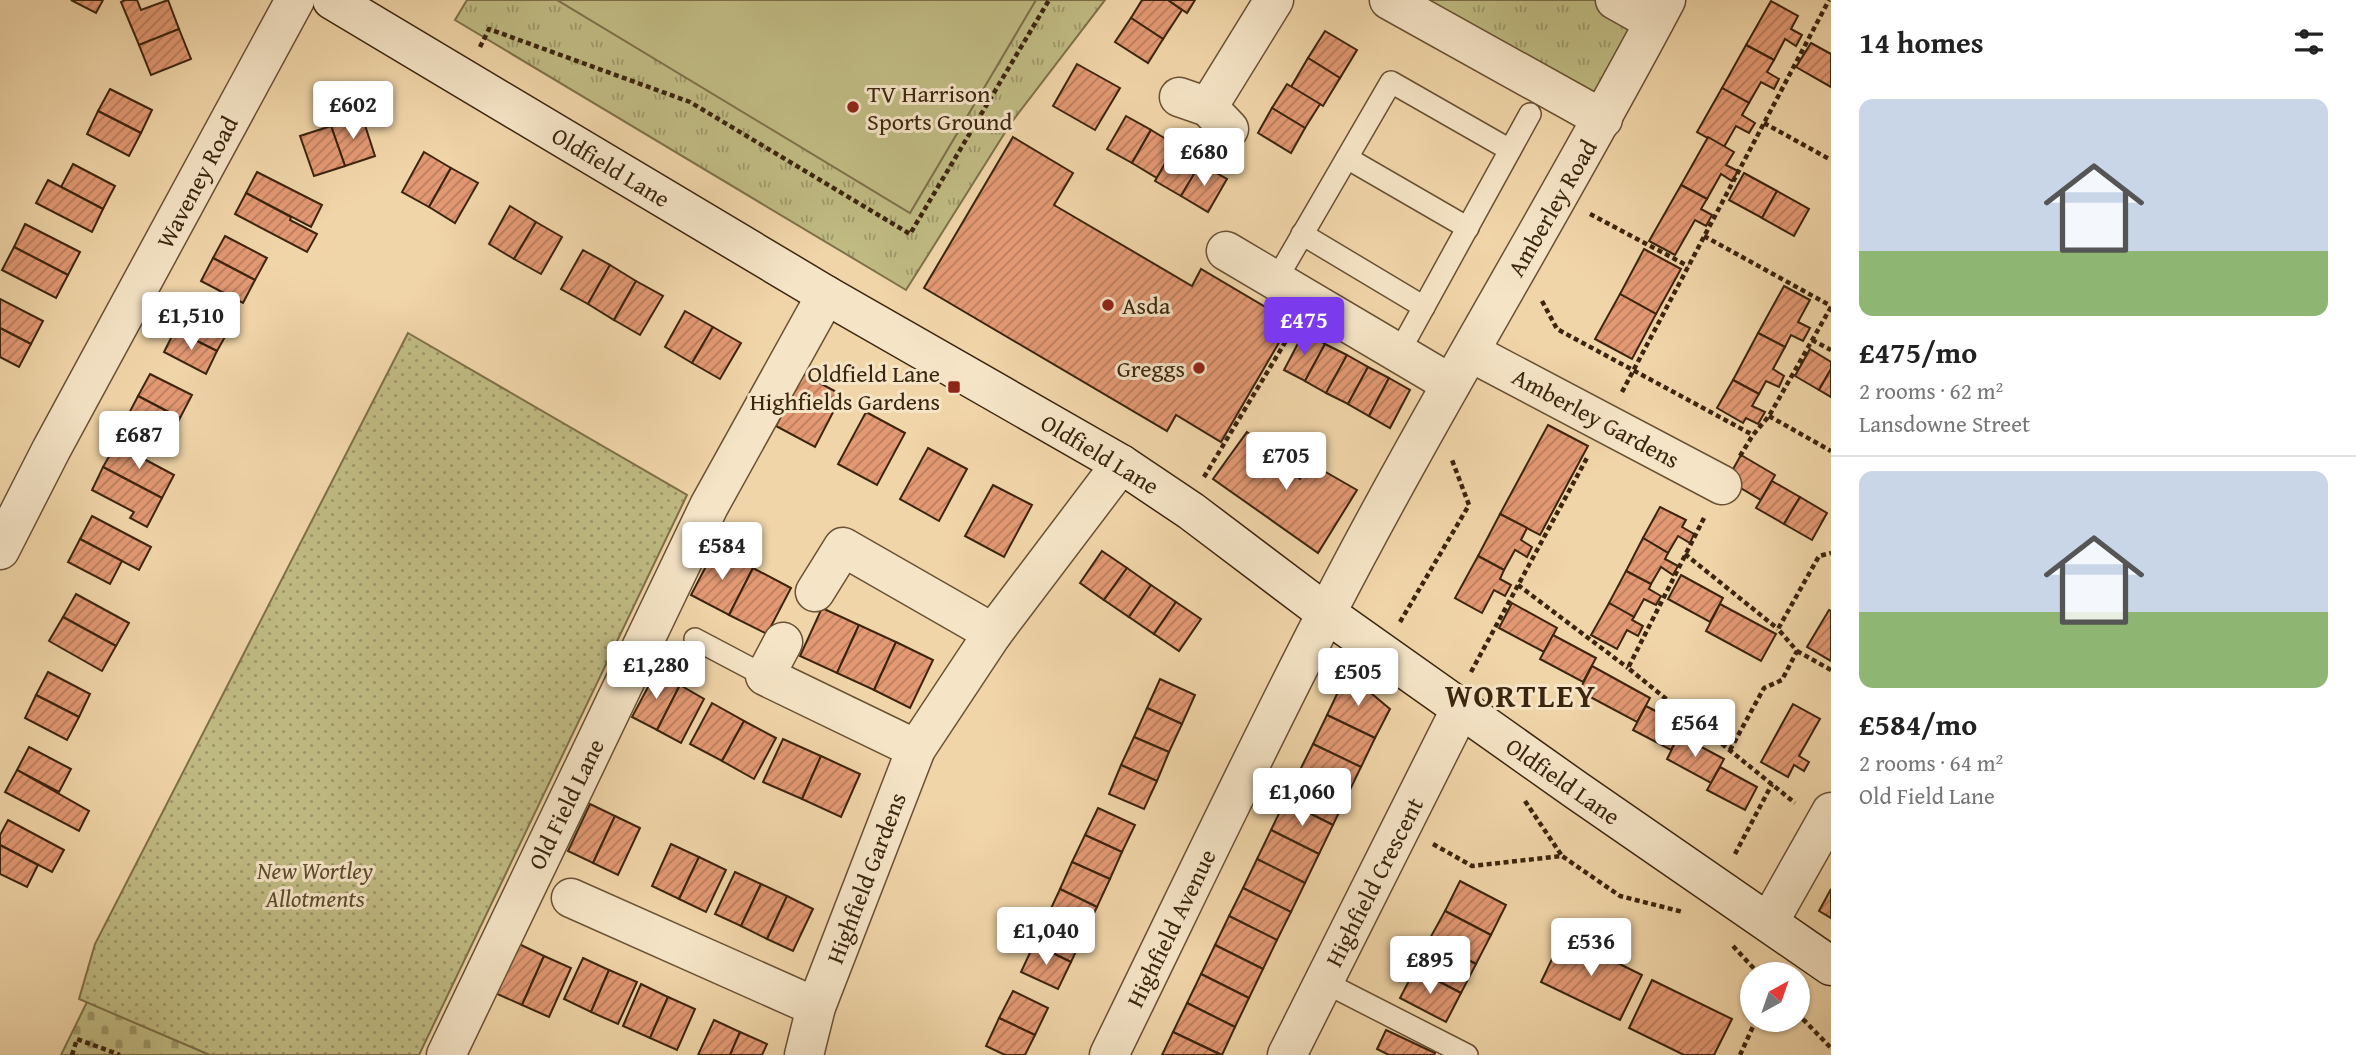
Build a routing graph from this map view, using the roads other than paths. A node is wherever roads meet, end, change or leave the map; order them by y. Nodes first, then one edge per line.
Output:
1 (295, 0) edge
2 (332, 0) edge
3 (1274, 0) edge
4 (1389, 0) edge
5 (1615, 0) edge
6 (1660, 11) edge
7 (1206, 111) dead end
8 (1530, 114) dead end
9 (1603, 119) junction
10 (1510, 150) junction
11 (1347, 158) junction
12 (1468, 228) junction
13 (1302, 234) junction
14 (1226, 251) dead end
15 (1276, 280) junction
16 (826, 295) junction
17 (1424, 307) junction
18 (1471, 352) junction
19 (1398, 354) junction
20 (1443, 399) junction
21 (1121, 464) junction
22 (1722, 485) road end
23 (0, 550) edge
24 (815, 592) dead end
25 (1326, 613) junction
26 (993, 633) junction
27 (695, 639) dead end
28 (783, 642) dead end
29 (765, 677) junction
30 (1457, 706) junction
31 (916, 749) junction
32 (1827, 819) edge
33 (571, 898) dead end
34 (1769, 922) junction
35 (1831, 966) edge
36 (1324, 982) junction
37 (816, 1007) junction
38 (446, 1055) edge
39 (804, 1055) edge
40 (1109, 1055) edge
41 (1287, 1055) edge
42 (1467, 1055) edge

1 - 23 street, Waveney Road
2 - 16 street, Oldfield Lane
3 - 7 street
4 - 9 street
5 - 6 street
6 - 9 street, Amberley Road
8 - 10 lane
9 - 18 street, Amberley Road
10 - 11 lane
10 - 12 lane
11 - 12 lane
11 - 13 lane
12 - 17 lane
13 - 15 lane
13 - 17 lane
14 - 15 street
15 - 19 street
16 - 21 street, Oldfield Lane
16 - 38 street, Old Field Lane
17 - 19 lane
18 - 20 street, Amberley Road
18 - 22 street, Amberley Gardens
19 - 20 street
20 - 25 street, Amberley Road
21 - 25 street, Oldfield Lane
21 - 26 street, Highfield Gardens
24 - 26 street
25 - 30 street, Oldfield Lane
25 - 40 street, Highfield Avenue
26 - 31 street, Highfield Gardens
27 - 29 lane
28 - 29 street
29 - 31 street
30 - 34 street, Oldfield Lane
30 - 36 street, Highfield Crescent
31 - 37 street, Highfield Gardens
32 - 34 street
33 - 37 street
34 - 35 street, Oldfield Lane
36 - 41 street, Highfield Crescent
36 - 42 lane
37 - 39 street, Highfield Gardens

